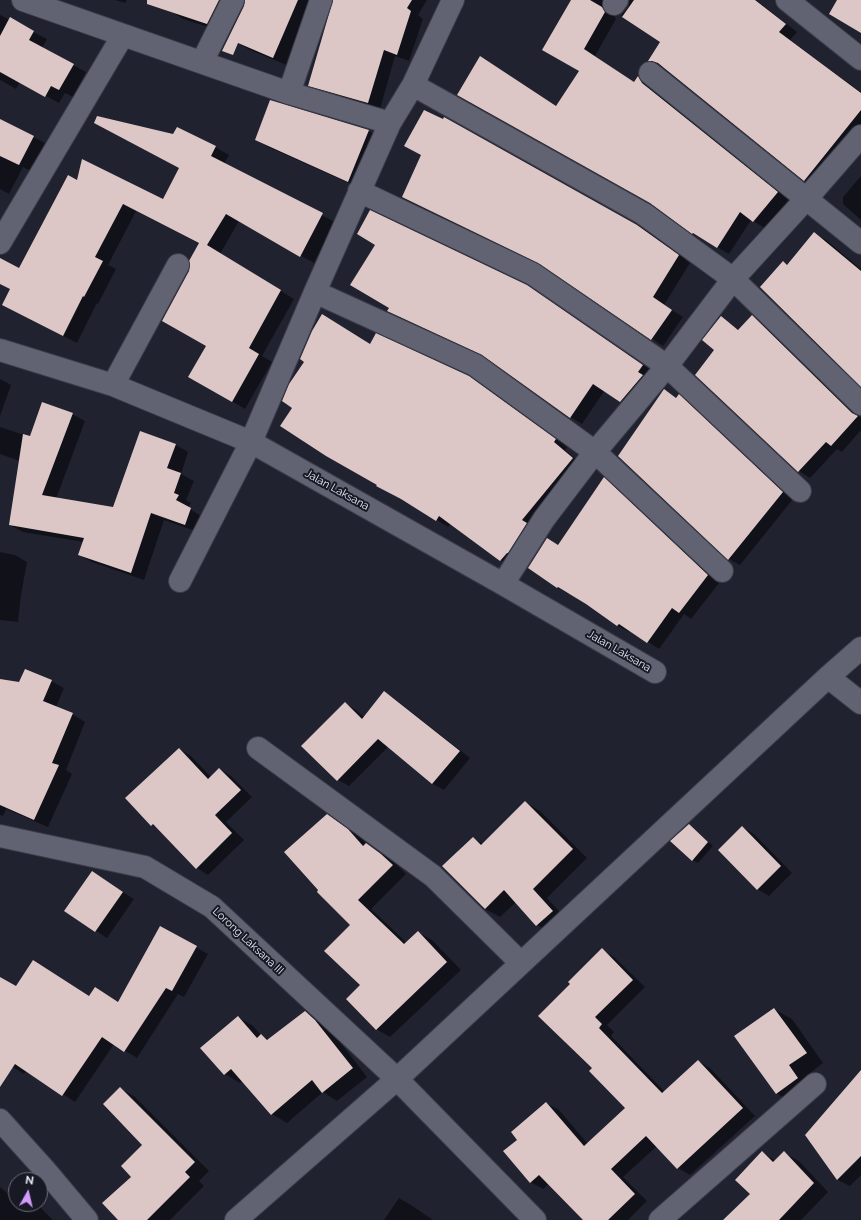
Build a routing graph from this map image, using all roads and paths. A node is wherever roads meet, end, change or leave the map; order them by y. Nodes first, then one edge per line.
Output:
1 (22, 0) edge
2 (233, 0) edge
3 (320, 0) edge
4 (453, 0) edge
5 (788, 0) edge
6 (123, 35) junction
7 (861, 59) edge
8 (202, 62) junction
9 (650, 72) dead end
10 (414, 85) junction
11 (289, 93) junction
12 (390, 123) junction
13 (861, 136) edge
14 (360, 191) junction
15 (807, 198) junction
16 (0, 243) edge
17 (861, 243) edge
18 (178, 265) dead end
19 (732, 279) junction
20 (315, 292) junction
21 (0, 350) edge
22 (668, 366) junction
23 (113, 385) junction
24 (861, 404) edge
25 (252, 442) junction
26 (595, 452) junction
27 (800, 491) dead end
28 (722, 571) dead end
29 (180, 581) dead end
30 (503, 584) junction
31 (861, 648) edge
32 (656, 672) dead end
33 (828, 677) junction
34 (861, 703) edge
35 (258, 748) dead end
36 (0, 836) edge
37 (521, 963) junction
38 (397, 1079) junction
39 (815, 1084) dead end
40 (0, 1120) edge
41 (86, 1220) edge
42 (236, 1220) edge
43 (535, 1220) edge
44 (660, 1220) edge

1 - 6 street
2 - 8 street
3 - 11 street
4 - 10 street
5 - 7 street
6 - 8 street
6 - 16 street
8 - 11 street
9 - 15 street
10 - 12 street
10 - 19 street
11 - 12 street
12 - 14 street
13 - 15 street
14 - 20 street
14 - 22 street
15 - 17 street
15 - 19 street
18 - 23 street
19 - 22 street
19 - 24 street
20 - 25 street
20 - 26 street
21 - 23 street, Jalan Laksana
22 - 26 street
22 - 27 street
23 - 25 street, Jalan Laksana
25 - 29 street
25 - 30 street, Jalan Laksana
26 - 28 street
26 - 30 street
30 - 32 street, Jalan Laksana
31 - 33 street
33 - 34 street
33 - 37 street
35 - 37 street
36 - 38 street, Lorong Laksana III
37 - 38 street
38 - 42 street
38 - 43 street, Lorong Laksana III
39 - 44 street
40 - 41 street

